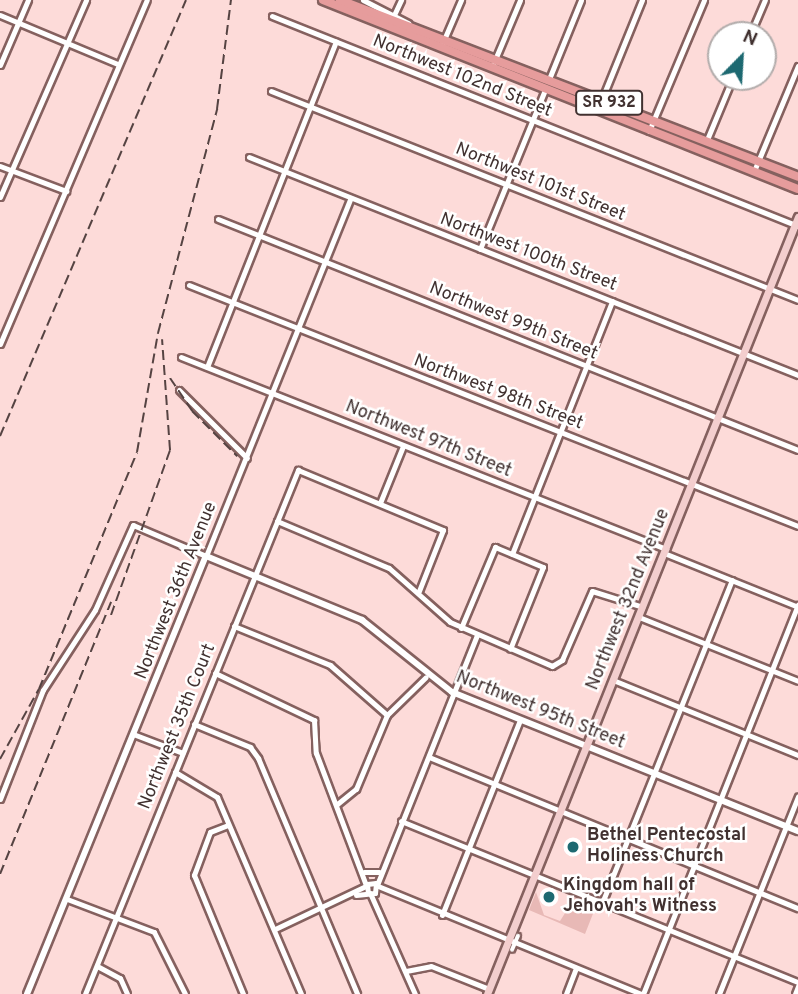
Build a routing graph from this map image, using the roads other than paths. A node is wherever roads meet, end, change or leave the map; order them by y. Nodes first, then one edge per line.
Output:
1 (28, 0) edge
2 (86, 0) edge
3 (147, 0) edge
4 (324, 0) edge
5 (340, 0) edge
6 (363, 0) edge
7 (401, 0) edge
8 (461, 0) edge
9 (520, 0) edge
10 (581, 0) edge
11 (642, 0) edge
12 (704, 0) edge
13 (765, 0) edge
14 (0, 15) edge
15 (394, 15) junction
16 (272, 16) dead end
17 (756, 21) edge
18 (18, 22) junction
19 (420, 30) junction
20 (445, 39) junction
21 (68, 42) junction
22 (336, 43) junction
23 (441, 49) junction
24 (495, 59) junction
25 (118, 64) junction
26 (0, 65) edge
27 (798, 66) edge
28 (491, 69) junction
29 (517, 79) junction
30 (548, 79) junction
31 (545, 90) junction
32 (576, 90) junction
33 (271, 91) dead end
34 (727, 91) edge
35 (601, 100) junction
36 (312, 106) junction
37 (597, 110) junction
38 (533, 120) junction
39 (653, 120) junction
40 (649, 131) junction
41 (706, 141) junction
42 (702, 151) junction
43 (249, 158) dead end
44 (758, 161) junction
45 (0, 166) edge
46 (11, 171) junction
47 (286, 172) junction
48 (754, 172) junction
49 (798, 177) edge
50 (508, 185) junction
51 (798, 188) edge
52 (66, 191) junction
53 (0, 197) edge
54 (351, 198) junction
55 (218, 219) dead end
56 (797, 223) edge
57 (260, 236) junction
58 (480, 249) junction
59 (325, 262) junction
60 (189, 285) dead end
61 (770, 290) junction
62 (798, 300) edge
63 (612, 301) junction
64 (233, 303) junction
65 (0, 317) edge
66 (10, 321) junction
67 (299, 329) junction
68 (0, 344) edge
69 (745, 354) junction
70 (181, 357) dead end
71 (585, 365) junction
72 (207, 367) junction
73 (798, 375) edge
74 (179, 390) dead end
75 (272, 393) junction
76 (718, 419) junction
77 (559, 432) junction
78 (403, 446) junction
79 (798, 450) edge
80 (247, 458) junction
81 (692, 484) junction
82 (533, 497) junction
83 (380, 503) junction
84 (277, 522) junction
85 (798, 526) edge
86 (665, 551) junction
87 (512, 554) junction
88 (206, 556) junction
89 (254, 575) junction
90 (732, 580) junction
91 (419, 591) junction
92 (798, 606) edge
93 (643, 607) junction
94 (639, 617) junction
95 (234, 626) junction
96 (461, 628) junction
97 (477, 635) junction
98 (706, 644) junction
99 (510, 649) junction
100 (771, 670) junction
101 (215, 673) junction
102 (426, 677) junction
103 (613, 680) junction
104 (798, 681) edge
105 (452, 692) junction
106 (681, 707) junction
107 (387, 715) junction
108 (520, 720) junction
109 (194, 724) junction
110 (745, 733) junction
111 (133, 734) junction
112 (587, 746) junction
113 (183, 753) junction
114 (798, 755) edge
115 (429, 757) junction
116 (175, 772) junction
117 (654, 773) junction
118 (494, 783) junction
119 (798, 796) edge
120 (0, 799) edge
121 (719, 799) junction
122 (336, 805) junction
123 (561, 811) junction
124 (401, 821) junction
125 (228, 825) junction
126 (785, 826) junction
127 (798, 831) edge
128 (628, 838) junction
129 (468, 849) junction
130 (693, 865) junction
131 (363, 870) junction
132 (381, 870) junction
133 (535, 876) junction
134 (372, 888) junction
135 (387, 891) junction
136 (759, 892) junction
137 (67, 899) junction
138 (602, 903) junction
139 (377, 906) junction
140 (798, 908) edge
141 (322, 910) junction
142 (442, 915) junction
143 (116, 917) junction
144 (275, 929) junction
145 (668, 929) junction
146 (518, 936) dead end
147 (512, 945) junction
148 (734, 956) junction
149 (97, 966) junction
150 (576, 968) junction
151 (406, 971) junction
152 (798, 984) edge
153 (488, 992) edge
154 (27, 994) edge
155 (85, 994) edge
156 (127, 994) edge
157 (185, 994) edge
158 (243, 994) edge
159 (301, 994) edge
160 (357, 994) edge
161 (415, 994) edge
162 (566, 994) edge
163 (642, 994) edge
164 (719, 994) edge
165 (795, 994) edge

1 - 18 street
2 - 21 street
3 - 25 street
4 - 23 main road, SR 932
5 - 19 main road, SR 932
6 - 15 street
7 - 15 street
8 - 20 street
9 - 24 street
10 - 30 street
11 - 35 street
12 - 39 street
13 - 17 street
14 - 18 street
15 - 19 street
16 - 22 street, Northwest 102nd Street
18 - 21 street
18 - 26 street
19 - 20 main road, SR 932
20 - 23 street
20 - 24 main road, SR 932
21 - 25 street
21 - 46 street
22 - 36 street
22 - 38 street, Northwest 102nd Street
23 - 28 main road, SR 932
24 - 28 street
24 - 30 main road, SR 932
25 - 52 street
27 - 44 street
28 - 29 main road, SR 932
29 - 30 main road
29 - 31 main road, SR 932
30 - 32 main road, SR 932
31 - 32 main road
31 - 37 main road, SR 932
31 - 38 street
32 - 35 main road, SR 932
33 - 36 street, Northwest 101st Street
34 - 41 street
35 - 37 street
35 - 39 main road, SR 932
36 - 47 street
36 - 50 street, Northwest 101st Street
37 - 40 main road, SR 932
38 - 50 street
38 - 56 street, Northwest 102nd Street
39 - 40 street
39 - 41 main road, SR 932
40 - 42 main road, SR 932
41 - 42 street
41 - 44 main road, SR 932
42 - 48 main road, SR 932
43 - 47 street, Northwest 100th Street
44 - 48 street
44 - 49 main road, SR 932
45 - 46 street
46 - 52 street
46 - 53 street
47 - 54 street, Northwest 100th Street
47 - 57 street
48 - 51 main road, SR 932
50 - 58 street
50 - 61 street, Northwest 101st Street
52 - 66 street
54 - 58 street, Northwest 100th Street
54 - 59 street, Northwest 36th Avenue
55 - 57 street, Northwest 99th Street
56 - 61 main road, Northwest 32nd Avenue
57 - 59 street, Northwest 99th Street
57 - 64 street
58 - 63 street, Northwest 100th Street
59 - 67 street, Northwest 36th Avenue
59 - 71 street, Northwest 99th Street
60 - 64 street, Northwest 98th Street
61 - 62 street, Northwest 101st Street
61 - 69 main road, Northwest 32nd Avenue
63 - 69 street, Northwest 100th Street
63 - 71 street
64 - 67 street, Northwest 98th Street
64 - 72 street
65 - 66 street
66 - 68 street
67 - 75 street, Northwest 36th Avenue
67 - 77 street, Northwest 98th Street
69 - 73 street, Northwest 100th Street
69 - 76 main road, Northwest 32nd Avenue
70 - 72 street, Northwest 97th Street
71 - 76 street, Northwest 99th Street
71 - 77 street
72 - 75 street, Northwest 97th Street
74 - 80 street
75 - 78 street, Northwest 97th Street
75 - 80 street, Northwest 36th Avenue
76 - 79 street, Northwest 99th Street
76 - 81 main road, Northwest 32nd Avenue
77 - 81 street, Northwest 98th Street
77 - 82 street
78 - 82 street, Northwest 97th Street
78 - 83 street
80 - 88 street, Northwest 36th Avenue
81 - 85 street, Northwest 98th Street
81 - 86 main road, Northwest 32nd Avenue
82 - 86 street, Northwest 97th Street
82 - 87 street
83 - 84 street, Northwest 35th Court
83 - 91 street
84 - 89 street, Northwest 35th Court
84 - 91 street
86 - 90 street, Northwest 97th Street
86 - 93 main road, Northwest 32nd Avenue
87 - 96 street
87 - 99 street
88 - 89 street, Northwest 95th Street
88 - 111 street, Northwest 36th Avenue
88 - 120 street, Northwest 95th Street
89 - 95 street, Northwest 35th Court
89 - 102 street, Northwest 95th Street
90 - 92 street, Northwest 97th Street
90 - 98 street
91 - 96 street
92 - 100 street
93 - 94 main road, Northwest 32nd Avenue
93 - 99 street
94 - 98 street
94 - 103 main road, Northwest 32nd Avenue
95 - 101 street, Northwest 35th Court
95 - 107 street
96 - 97 street
97 - 99 street
97 - 105 street
98 - 100 street
98 - 106 street
100 - 104 street
100 - 110 street
101 - 109 street, Northwest 35th Court
101 - 122 street
102 - 105 street, Northwest 95th Street
102 - 107 street
103 - 106 street
103 - 112 main road, Northwest 32nd Avenue
105 - 108 street, Northwest 95th Street
105 - 115 street
106 - 110 street
106 - 117 street
107 - 122 street
108 - 112 street, Northwest 95th Street
108 - 118 street
109 - 113 street, Northwest 35th Court
109 - 141 street
110 - 114 street
110 - 121 street
111 - 113 street
111 - 137 street, Northwest 36th Avenue
112 - 117 street, Northwest 95th Street
112 - 123 main road, Northwest 32nd Avenue
113 - 116 street, Northwest 35th Court
115 - 118 street
115 - 124 street
116 - 125 street
116 - 143 street, Northwest 35th Court
117 - 121 street, Northwest 95th Street
117 - 128 street
118 - 123 street
118 - 129 street
119 - 126 street
121 - 126 street, Northwest 95th Street
121 - 130 street
122 - 131 street
123 - 128 street
123 - 133 main road, Northwest 32nd Avenue
124 - 129 street
124 - 132 street
125 - 144 street
125 - 158 street
126 - 127 street, Northwest 95th Street
126 - 136 street
128 - 130 street
128 - 138 street
129 - 133 street
129 - 142 street
130 - 136 street
130 - 145 street
131 - 132 street
131 - 134 street
132 - 134 street
133 - 138 street
133 - 147 main road, Northwest 32nd Avenue
134 - 135 street
134 - 139 street
134 - 141 street
135 - 139 street
135 - 142 street
136 - 140 street
136 - 148 street
137 - 143 street
137 - 154 street, Northwest 36th Avenue
138 - 145 street
139 - 151 street
141 - 144 street
141 - 160 street
142 - 147 street
143 - 149 street, Northwest 35th Court
143 - 157 street
144 - 159 street
145 - 148 street
145 - 163 street
146 - 147 street
147 - 150 street
147 - 153 main road, Northwest 32nd Avenue
148 - 152 street
148 - 164 street
149 - 155 street, Northwest 35th Court
149 - 156 street
150 - 162 street
150 - 163 street
151 - 153 street
151 - 161 street
152 - 165 street

